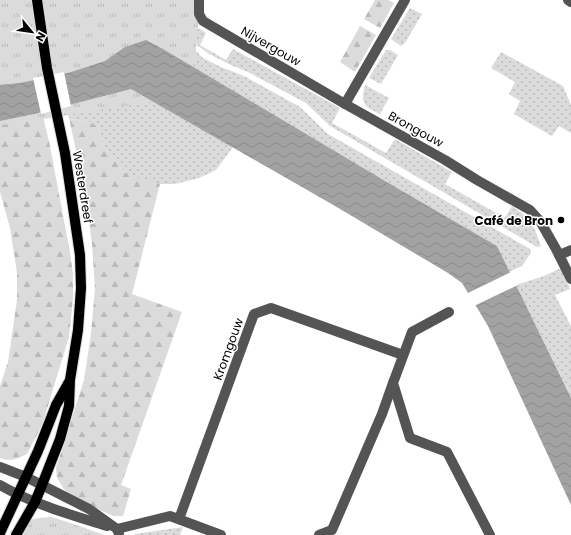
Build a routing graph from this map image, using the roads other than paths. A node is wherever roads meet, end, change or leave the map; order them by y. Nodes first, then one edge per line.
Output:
1 (37, 0) edge
2 (200, 0) edge
3 (405, 0) edge
4 (568, 0) edge
5 (571, 2) edge
6 (345, 104) junction
7 (571, 250) edge
8 (559, 255) junction
9 (571, 279) edge
10 (449, 312) dead end
11 (403, 355) junction
12 (70, 380) junction
13 (393, 383) junction
14 (0, 467) edge
15 (26, 477) junction
16 (0, 484) edge
17 (42, 485) junction
18 (18, 494) junction
19 (35, 502) junction
20 (179, 519) junction
21 (118, 532) edge
22 (333, 532) edge
23 (0, 533) edge
24 (16, 535) edge
25 (221, 535) edge
26 (319, 535) edge
27 (490, 535) edge

1 - 12 main road, Westerdreef
2 - 6 street, Nijvergouw
3 - 6 street
4 - 5 street
6 - 8 street, Brongouw
7 - 8 street
8 - 9 street, Brongouw
10 - 11 street
11 - 13 street
11 - 20 street, Kromgouw
12 - 15 main road, Westerdreef
12 - 17 main road, Westerdreef
13 - 22 street
13 - 27 street
14 - 15 street
15 - 17 street
15 - 18 main road, Westerdreef
16 - 18 street
17 - 19 main road, Westerdreef
17 - 21 street
18 - 19 street
18 - 23 main road, Westerdreef
19 - 21 street
19 - 24 main road, Westerdreef
20 - 21 street
20 - 25 street
22 - 26 street

